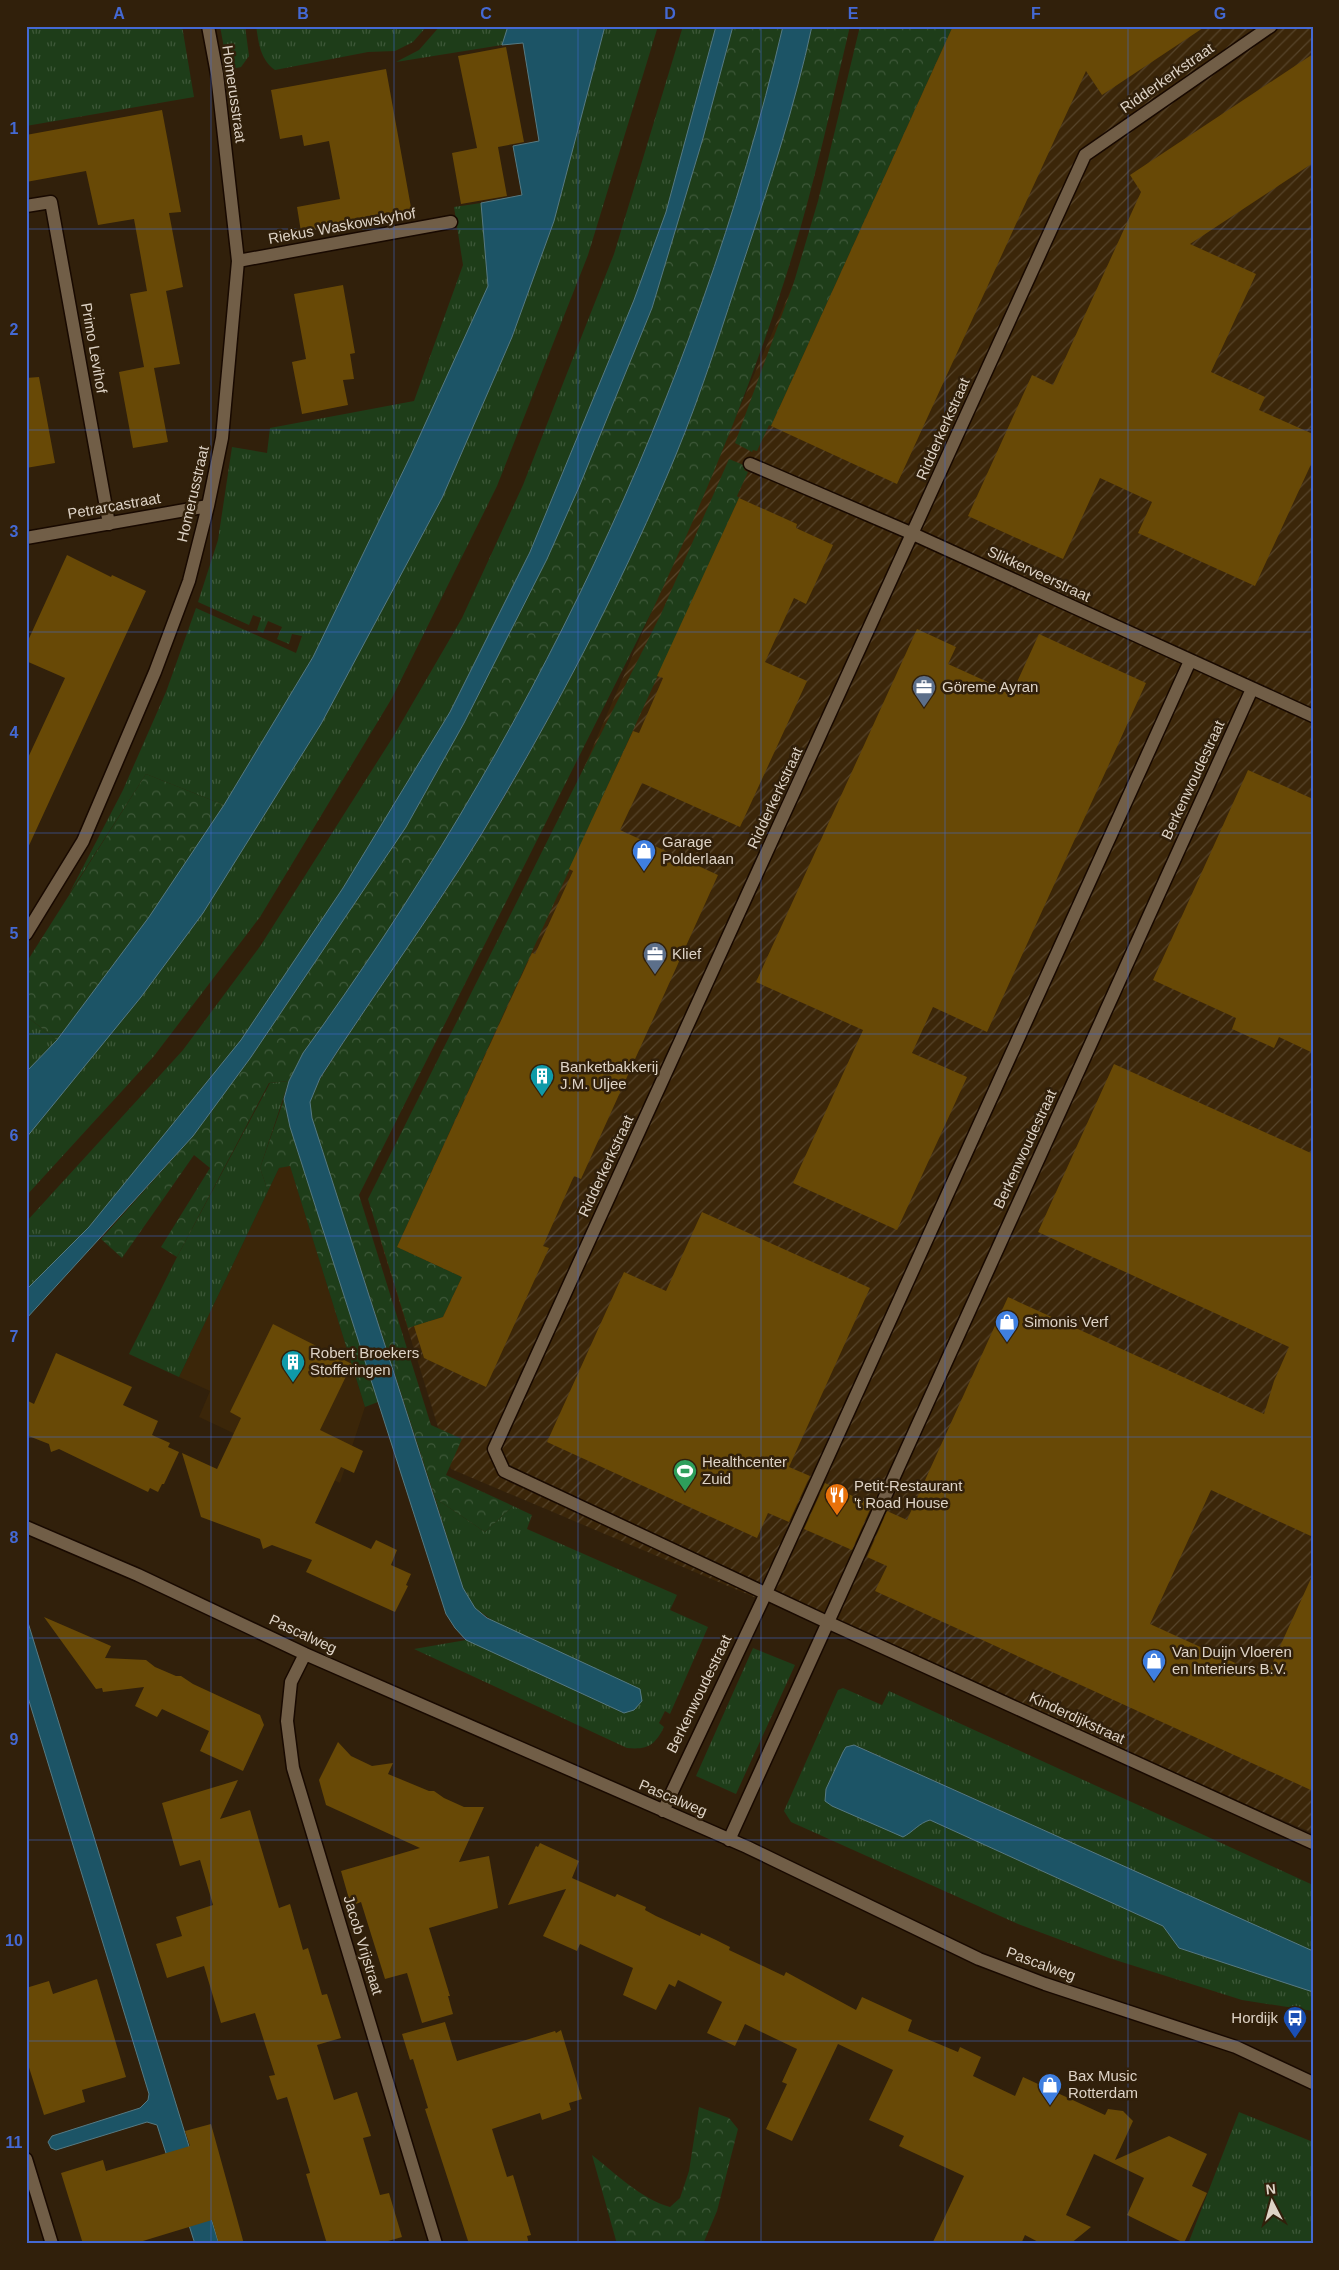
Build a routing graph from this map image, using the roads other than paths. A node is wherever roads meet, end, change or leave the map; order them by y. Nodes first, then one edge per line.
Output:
1 (208, 26) edge
2 (1265, 28) edge
3 (26, 206) edge
4 (451, 222) dead end
5 (238, 261) junction
6 (750, 464) dead end
7 (208, 506) junction
8 (108, 524) junction
9 (913, 534) junction
10 (26, 538) edge
11 (1190, 661) junction
12 (1252, 689) junction
13 (1313, 716) edge
14 (26, 934) edge
15 (26, 1527) edge
16 (766, 1593) junction
17 (827, 1622) junction
18 (305, 1654) junction
19 (663, 1811) junction
20 (729, 1840) junction
21 (1313, 1843) edge
22 (1313, 2083) edge
23 (26, 2159) edge
24 (52, 2244) edge
25 (436, 2244) edge

1 - 5 street, Homerusstraat
2 - 9 street, Ridderkerkstraat
3 - 8 street, Primo Levihof
4 - 5 street, Riekus Waskowskyhof
5 - 7 street, Homerusstraat
6 - 9 street, Slikkerveerstraat
7 - 8 street, Petrarcastraat
7 - 14 street, Homerusstraat
8 - 10 street, Petrarcastraat
9 - 11 street, Slikkerveerstraat
9 - 16 street, Ridderkerkstraat
11 - 12 street, Slikkerveerstraat
11 - 16 street, Berkenwoudestraat
12 - 13 street, Slikkerveerstraat
12 - 17 street, Berkenwoudestraat
15 - 18 street, Pascalweg
16 - 17 street
16 - 19 street, Berkenwoudestraat
17 - 20 street, Berkenwoudestraat
17 - 21 street, Kinderdijkstraat
18 - 19 street, Pascalweg
18 - 25 street, Jacob Vrijstraat
19 - 20 street, Pascalweg
20 - 22 street, Pascalweg
23 - 24 street

